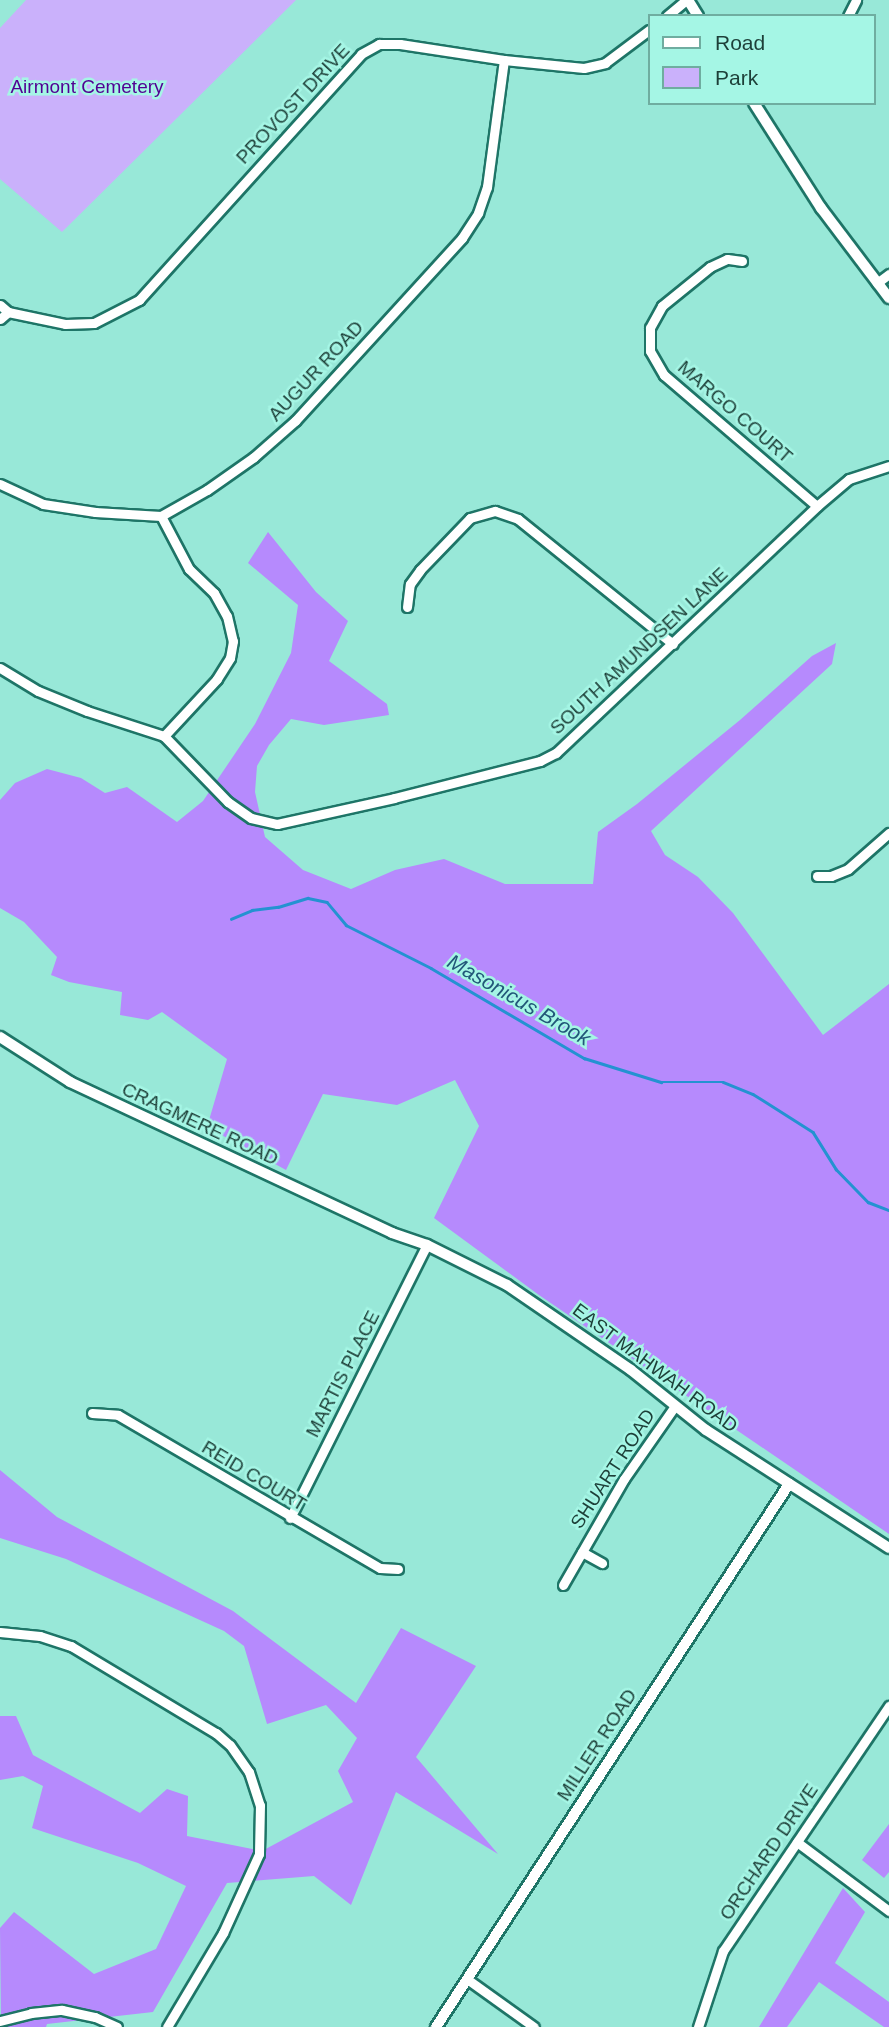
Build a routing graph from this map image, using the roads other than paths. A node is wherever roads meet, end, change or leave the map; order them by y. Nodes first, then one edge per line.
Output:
1 (687, 0) edge
2 (670, 14) edge
3 (648, 31) edge
4 (503, 60) junction
5 (755, 105) edge
6 (742, 261) dead end
7 (889, 274) edge
8 (877, 283) junction
9 (889, 298) edge
10 (0, 305) edge
11 (8, 312) junction
12 (0, 319) edge
13 (889, 466) edge
14 (0, 484) edge
15 (817, 506) junction
16 (161, 516) junction
17 (407, 607) dead end
18 (673, 644) junction
19 (0, 668) edge
20 (164, 736) junction
21 (889, 833) edge
22 (817, 876) dead end
23 (0, 1037) edge
24 (392, 1233) joint
25 (427, 1245) junction
26 (675, 1406) junction
27 (92, 1413) dead end
28 (789, 1484) junction
29 (290, 1518) junction
30 (889, 1548) edge
31 (582, 1552) junction
32 (602, 1563) dead end
33 (398, 1569) dead end
34 (563, 1585) dead end
35 (0, 1632) edge
36 (889, 1706) edge
37 (797, 1842) junction
38 (889, 1911) edge
39 (467, 1979) junction
40 (0, 2021) edge
41 (117, 2027) edge
42 (167, 2027) edge
43 (436, 2027) edge
44 (534, 2027) edge
45 (698, 2027) edge

1 - 2 street
3 - 4 street, PROVOST DRIVE
4 - 11 street, PROVOST DRIVE
4 - 16 street, AUGUR ROAD
5 - 8 street
6 - 15 street, MARGO COURT
7 - 8 street
8 - 9 street
10 - 11 street
11 - 12 street
13 - 15 street, SOUTH AMUNDSEN LANE
14 - 16 street
15 - 18 street, SOUTH AMUNDSEN LANE
16 - 20 street
17 - 18 street
18 - 20 street, SOUTH AMUNDSEN LANE
19 - 20 street
21 - 22 street
23 - 24 street, CRAGMERE ROAD
24 - 25 street, EAST MAHWAH ROAD
25 - 26 street, EAST MAHWAH ROAD
25 - 29 street, MARTIS PLACE
26 - 28 street, EAST MAHWAH ROAD
26 - 31 street, SHUART ROAD
27 - 29 street, REID COURT
28 - 30 street, EAST MAHWAH ROAD
28 - 39 street, MILLER ROAD
29 - 33 street, REID COURT
31 - 32 street, SHUART ROAD
31 - 34 street, SHUART ROAD
35 - 42 street
36 - 37 street, ORCHARD DRIVE
37 - 38 street
37 - 45 street, ORCHARD DRIVE
39 - 43 street, MILLER ROAD
39 - 44 street
40 - 41 street

